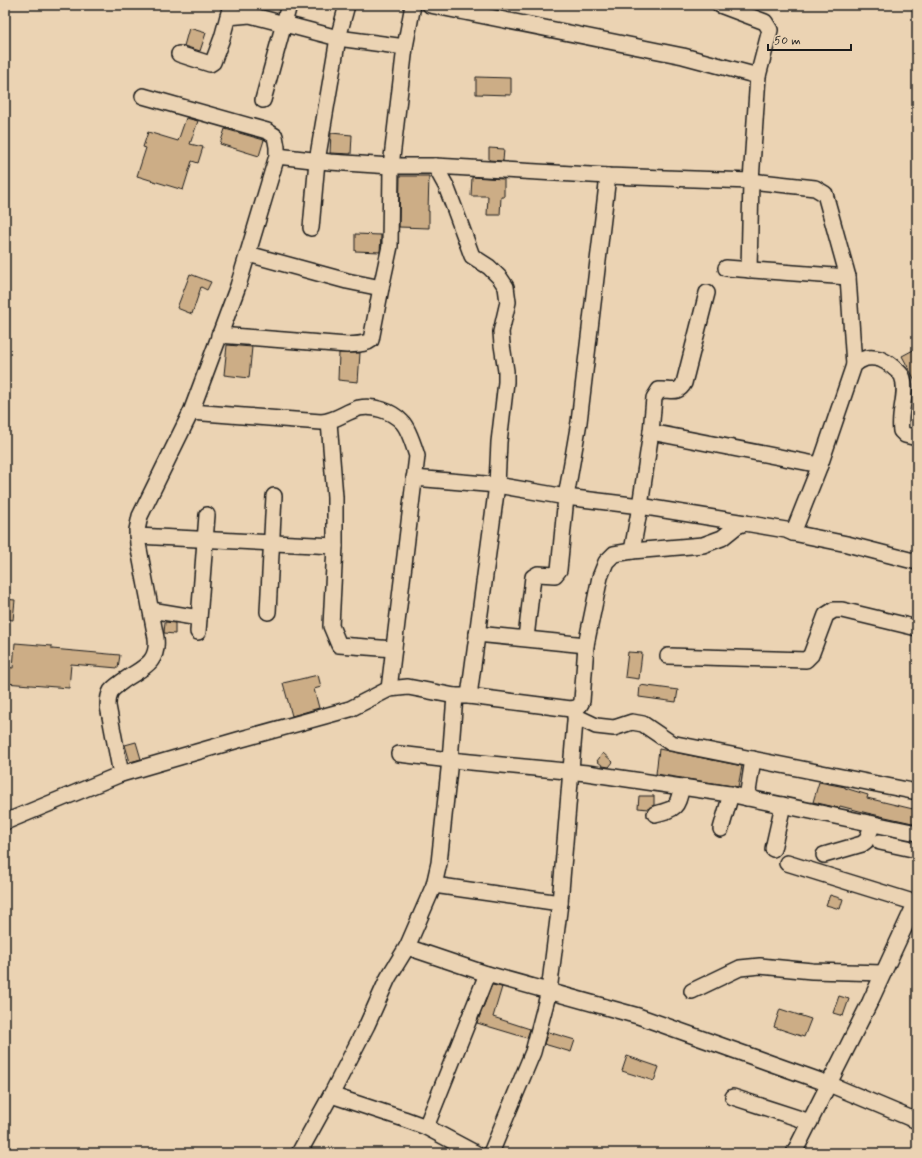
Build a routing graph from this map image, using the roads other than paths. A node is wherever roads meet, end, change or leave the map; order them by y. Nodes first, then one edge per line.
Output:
1 (289, 5) edge
2 (347, 5) edge
3 (413, 5) edge
4 (430, 5) edge
5 (720, 5) edge
6 (247, 10) edge
7 (230, 11) edge
8 (284, 24) junction
9 (338, 38) junction
10 (405, 48) junction
11 (179, 54) dead end
12 (758, 76) junction
13 (143, 96) dead end
14 (263, 100) dead end
15 (277, 156) junction
16 (317, 161) junction
17 (391, 166) junction
18 (435, 166) junction
19 (608, 176) junction
20 (751, 181) junction
21 (311, 228) dead end
22 (248, 254) junction
23 (726, 268) dead end
24 (749, 270) junction
25 (848, 277) junction
26 (381, 288) junction
27 (707, 293) dead end
28 (219, 335) junction
29 (854, 365) junction
30 (191, 412) junction
31 (329, 422) junction
32 (651, 432) junction
33 (917, 438) edge
34 (820, 465) junction
35 (414, 478) junction
36 (497, 484) junction
37 (274, 496) dead end
38 (566, 497) junction
39 (640, 506) junction
40 (207, 515) dead end
41 (745, 523) junction
42 (793, 533) junction
43 (137, 536) junction
44 (206, 540) junction
45 (272, 543) junction
46 (335, 546) junction
47 (632, 551) junction
48 (917, 562) edge
49 (151, 610) junction
50 (268, 612) dead end
51 (917, 628) edge
52 (477, 634) junction
53 (526, 638) junction
54 (586, 646) junction
55 (394, 649) junction
56 (668, 656) dead end
57 (389, 689) junction
58 (462, 696) junction
59 (575, 712) junction
60 (399, 754) dead end
61 (753, 759) junction
62 (450, 760) junction
63 (570, 771) junction
64 (121, 774) junction
65 (682, 787) junction
66 (917, 792) edge
67 (731, 794) junction
68 (747, 798) junction
69 (783, 805) junction
70 (655, 814) dead end
71 (5, 822) edge
72 (873, 824) junction
73 (721, 829) dead end
74 (917, 833) edge
75 (880, 842) dead end
76 (772, 849) dead end
77 (917, 850) edge
78 (824, 855) dead end
79 (787, 863) dead end
80 (434, 885) junction
81 (916, 901) edge
82 (560, 902) junction
83 (407, 947) junction
84 (883, 973) junction
85 (487, 974) junction
86 (549, 991) junction
87 (692, 991) dead end
88 (829, 1084) junction
89 (332, 1095) junction
90 (733, 1097) dead end
91 (917, 1120) edge
92 (810, 1122) junction
93 (426, 1127) junction
94 (799, 1152) edge
95 (299, 1153) edge
96 (475, 1153) edge
97 (491, 1153) edge

1 - 8 street
2 - 9 street
3 - 10 street
4 - 12 street
5 - 12 street
6 - 7 street
6 - 8 street
7 - 11 street
8 - 9 street
8 - 14 street
9 - 10 street
9 - 16 street
10 - 17 street
12 - 20 street
13 - 15 street
15 - 16 street
15 - 22 street
16 - 17 street
16 - 21 street
17 - 18 street
17 - 26 street
18 - 19 street
18 - 36 street
19 - 20 street
19 - 38 street
20 - 24 street
20 - 25 street
22 - 26 street
22 - 28 street
23 - 24 street
24 - 25 street
25 - 29 street
26 - 28 street
27 - 32 street
28 - 30 street
29 - 33 street
29 - 34 street
30 - 31 street
30 - 43 street
31 - 35 street
31 - 46 street
32 - 34 street
32 - 39 street
34 - 42 street
35 - 36 street
35 - 55 street
36 - 38 street
36 - 52 street
37 - 45 street
38 - 39 street
38 - 53 street
39 - 41 street
39 - 47 street
40 - 44 street
41 - 42 street
41 - 47 street
42 - 48 street
43 - 44 street
43 - 49 street
44 - 45 street
44 - 49 street
45 - 46 street
45 - 50 street
46 - 55 street
47 - 54 street
49 - 64 street
51 - 56 street
52 - 53 street
52 - 58 street
53 - 54 street
54 - 59 street
55 - 57 street
57 - 58 street
57 - 64 street
58 - 59 street
58 - 62 street
59 - 61 street
59 - 63 street
60 - 62 street
61 - 66 street
61 - 68 street
62 - 63 street
62 - 80 street
63 - 65 street
63 - 82 street
64 - 71 street
65 - 67 street
65 - 70 street
67 - 68 street
67 - 73 street
68 - 69 street
69 - 72 street
69 - 76 street
72 - 74 street
72 - 78 street
75 - 77 street
79 - 81 street
80 - 82 street
80 - 83 street
81 - 84 street
82 - 86 street
83 - 85 street
83 - 89 street
84 - 87 street
84 - 88 street
85 - 86 street
85 - 93 street
86 - 88 street
86 - 97 street
88 - 91 street
88 - 92 street
89 - 93 street
89 - 95 street
90 - 92 street
92 - 94 street
93 - 96 street

